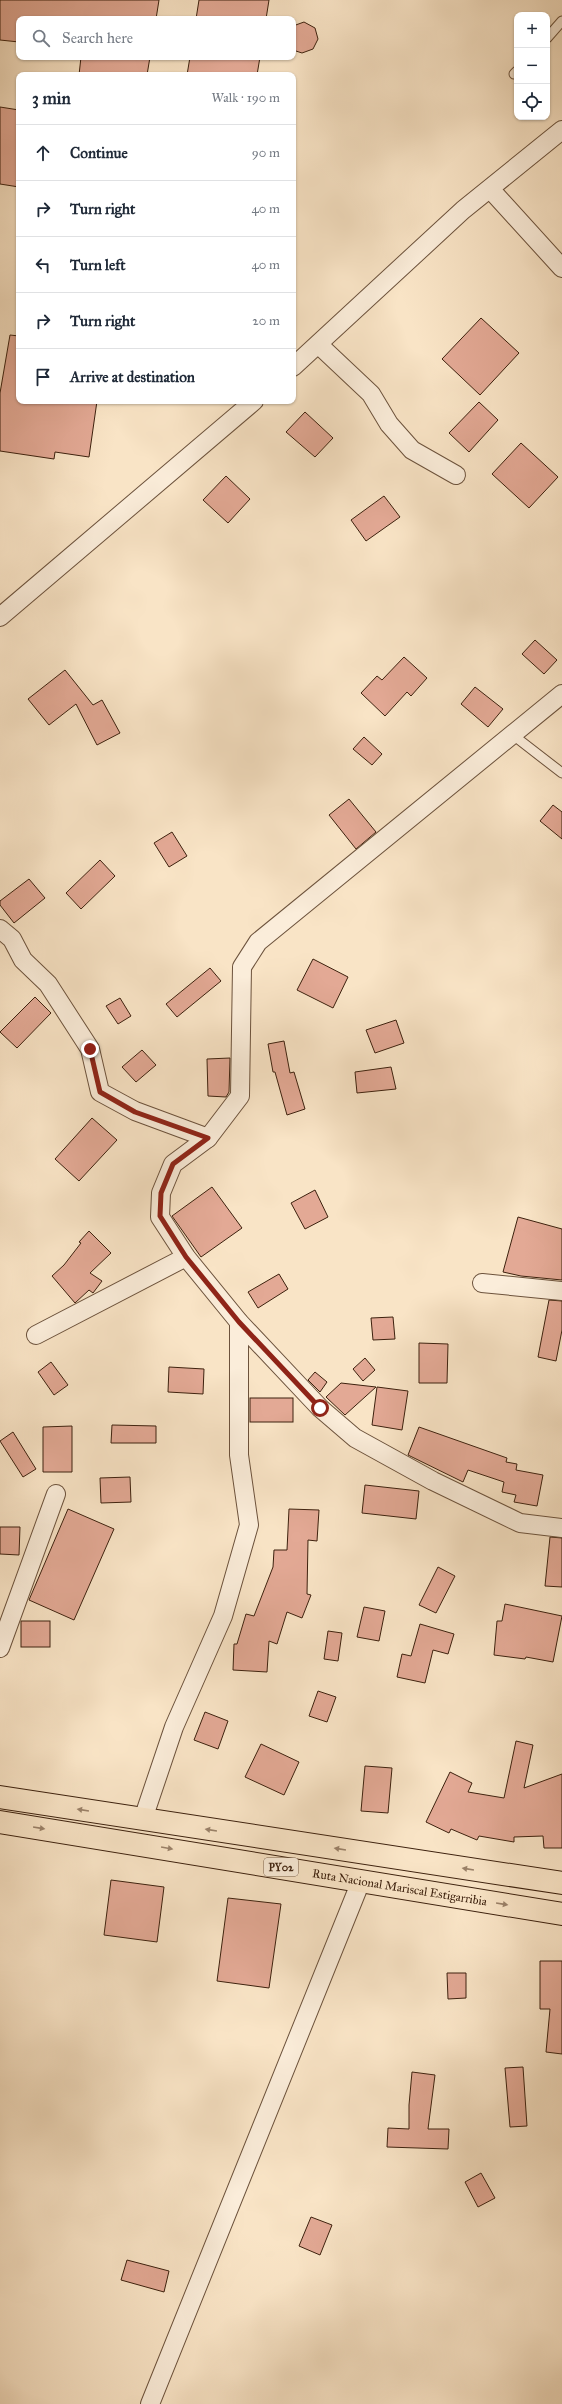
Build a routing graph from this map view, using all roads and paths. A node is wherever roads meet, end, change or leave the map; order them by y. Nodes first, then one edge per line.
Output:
1 (562, 21) edge
2 (550, 35) edge
3 (562, 130) edge
4 (491, 190) junction
5 (562, 268) edge
6 (319, 345) junction
7 (296, 364) edge
8 (250, 404) edge
9 (456, 475) dead end
10 (0, 617) edge
11 (562, 694) edge
12 (513, 735) junction
13 (562, 773) edge
14 (0, 929) edge
15 (208, 1138) junction
16 (186, 1257) junction
17 (482, 1283) dead end
18 (562, 1291) edge
19 (239, 1322) junction
20 (36, 1335) dead end
21 (56, 1494) dead end
22 (562, 1528) edge
23 (0, 1648) edge
24 (0, 1796) edge
25 (143, 1819) junction
26 (0, 1822) edge
27 (361, 1881) junction
28 (562, 1883) edge
29 (562, 1914) edge
30 (150, 2404) edge

1 - 2 lane
3 - 4 street
4 - 5 street
4 - 6 street
6 - 7 street
6 - 9 street
8 - 10 street
11 - 12 street
12 - 13 lane
12 - 15 street
14 - 15 street
15 - 16 street
16 - 19 street
16 - 20 street
17 - 18 street
19 - 22 street
19 - 25 street
21 - 23 street
25 -> 24 highway, PY02
28 -> 25 highway, PY02
26 -> 27 highway, Ruta Nacional Mariscal Estigarribia / PY02
27 -> 29 highway, Ruta Nacional Mariscal Estigarribia / PY02
27 - 30 street

